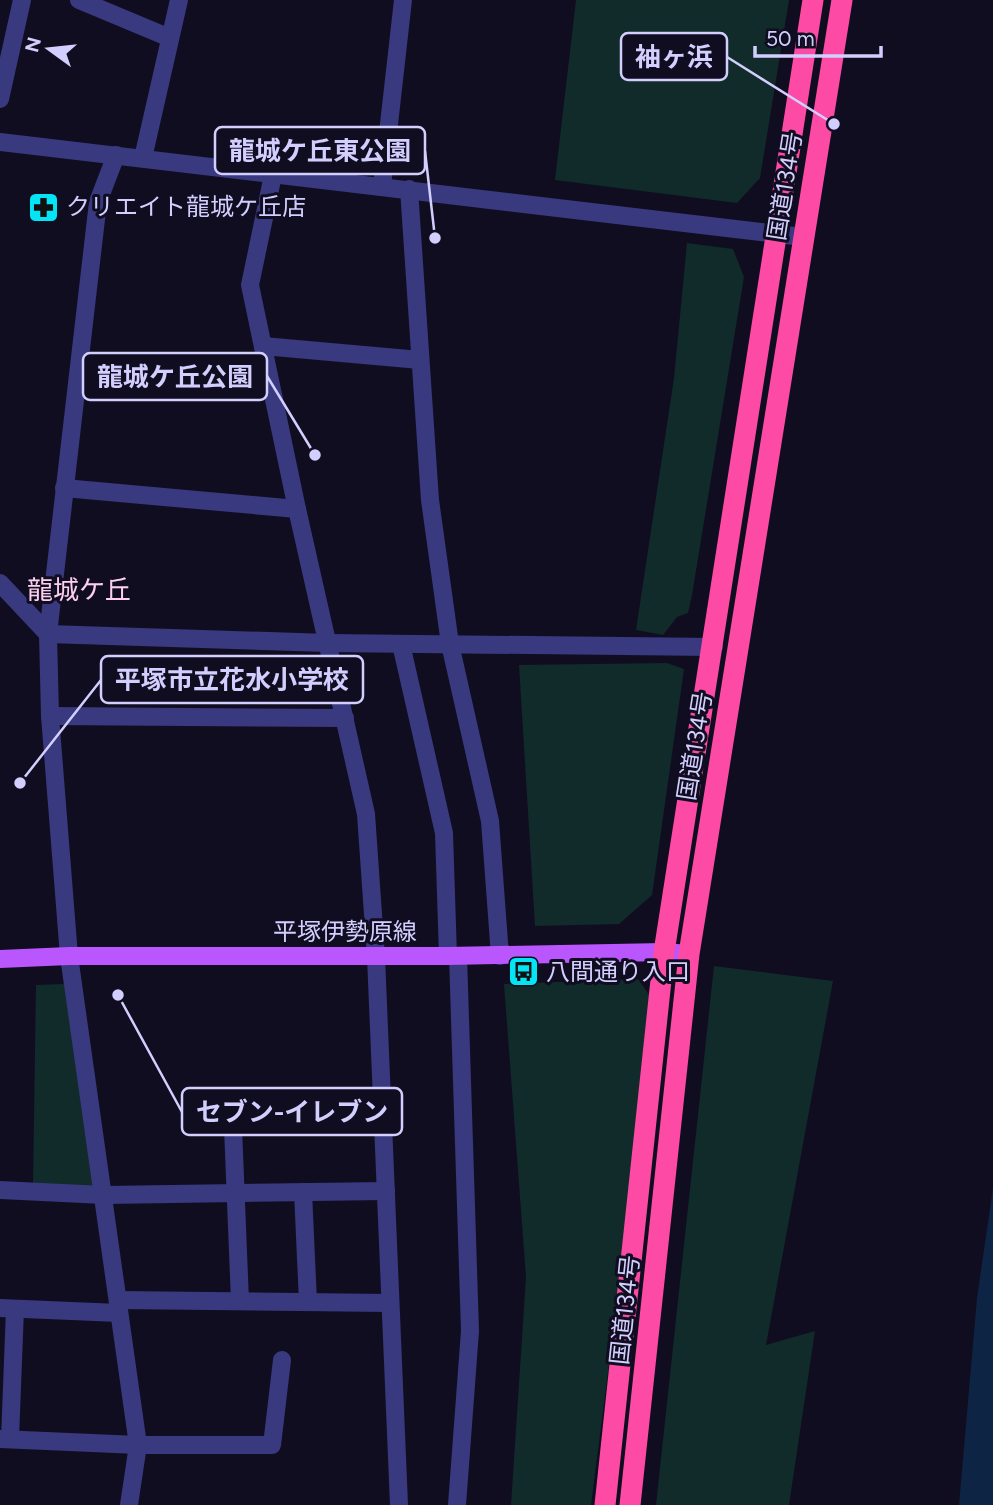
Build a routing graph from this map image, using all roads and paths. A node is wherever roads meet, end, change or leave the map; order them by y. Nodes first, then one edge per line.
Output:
1 (22, 0) edge
2 (79, 0) edge
3 (179, 0) edge
4 (403, 0) edge
5 (813, 0) edge
6 (842, 0) edge
7 (170, 38) junction
8 (0, 100) edge
9 (0, 142) edge
10 (116, 155) junction
11 (143, 158) junction
12 (273, 175) junction
13 (382, 186) junction
14 (409, 189) junction
15 (776, 233) junction
16 (803, 237) junction
17 (262, 346) junction
18 (420, 360) junction
19 (64, 488) junction
20 (296, 509) junction
21 (0, 583) edge
22 (48, 634) junction
23 (328, 643) junction
24 (401, 644) junction
25 (450, 644) junction
26 (714, 646) junction
27 (50, 716) junction
28 (345, 719) junction
29 (664, 952) junction
30 (689, 954) junction
31 (69, 956) junction
32 (453, 956) junction
33 (500, 956) junction
34 (376, 957) junction
35 (0, 959) edge
36 (382, 1105) junction
37 (0, 1190) edge
38 (386, 1191) junction
39 (303, 1192) junction
40 (234, 1193) junction
41 (104, 1195) junction
42 (240, 1301) junction
43 (308, 1302) junction
44 (390, 1303) junction
45 (118, 1306) junction
46 (8, 1309) edge
47 (282, 1360) dead end
48 (5, 1439) edge
49 (138, 1445) junction
50 (129, 1505) edge
51 (399, 1505) edge
52 (457, 1505) edge
53 (605, 1505) edge
54 (631, 1505) edge

1 - 8 street
2 - 7 street
3 - 7 street
4 - 13 street
5 - 15 highway, 国道134号
6 - 16 highway, 国道134号
7 - 11 street
9 - 10 street
10 - 11 street
10 - 19 street
11 - 12 street
12 - 13 street
12 - 17 street
13 - 14 street
14 - 15 street
14 - 18 street
15 - 16 street
15 - 26 highway, 国道134号
16 - 30 highway, 国道134号
17 - 18 street
17 - 20 street
18 - 25 street
19 - 20 street
19 - 22 street
20 - 23 street
21 - 22 street
22 - 23 street
22 - 27 street
23 - 24 street
23 - 28 street
24 - 25 street
24 - 32 street
25 - 26 street
25 - 33 street
26 - 29 highway, 国道134号
27 - 28 street
27 - 31 street
28 - 34 street
29 - 30 main road, 平塚伊勢原線
29 - 33 main road, 平塚伊勢原線
29 - 53 highway, 国道134号
30 - 54 highway, 国道134号
31 - 34 main road, 平塚伊勢原線
31 - 35 main road, 平塚伊勢原線
31 - 41 street
32 - 33 main road, 平塚伊勢原線
32 - 34 main road, 平塚伊勢原線
32 - 52 street
34 - 36 street
36 - 38 street
36 - 40 street
37 - 41 street
38 - 39 street
38 - 44 street
39 - 40 street
39 - 43 street
40 - 41 street
40 - 42 street
41 - 45 street
42 - 43 street
42 - 45 street
43 - 44 street
44 - 51 street
45 - 46 street
45 - 49 street
46 - 48 street
47 - 49 street
48 - 49 street
49 - 50 street

